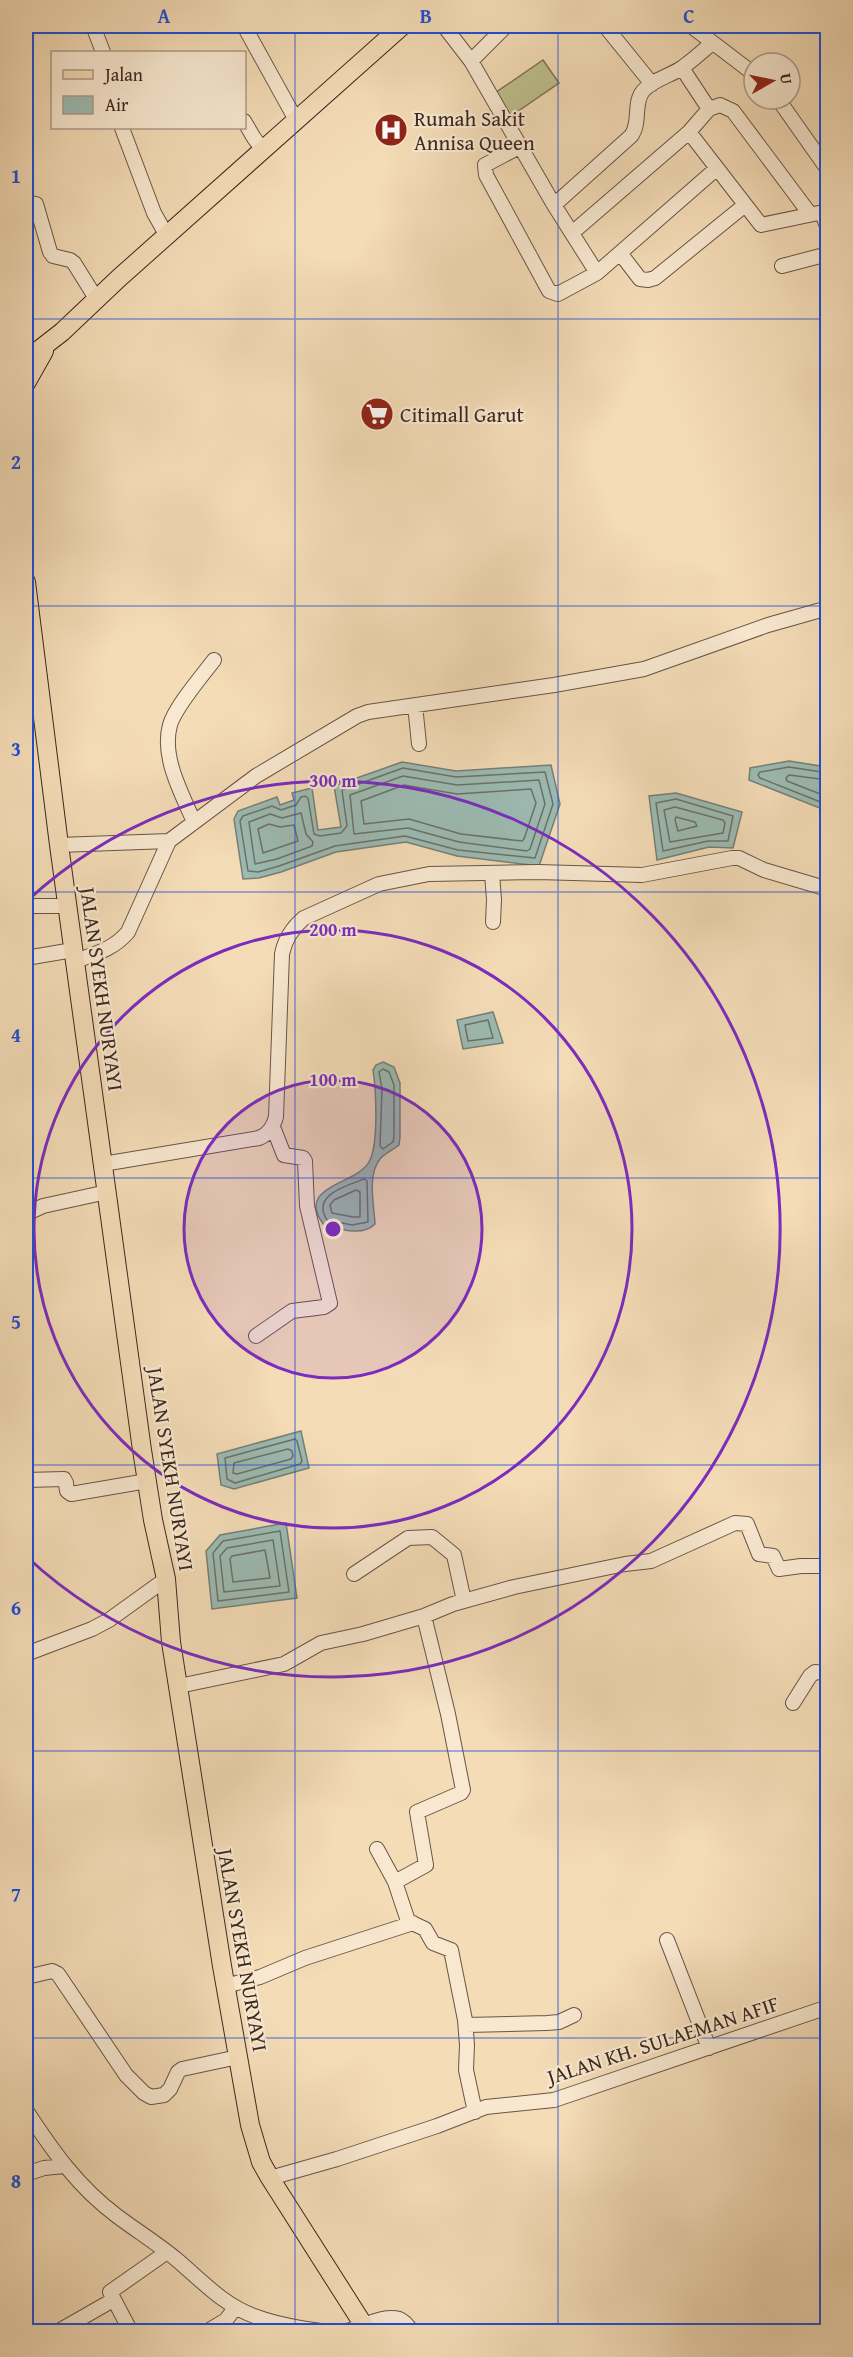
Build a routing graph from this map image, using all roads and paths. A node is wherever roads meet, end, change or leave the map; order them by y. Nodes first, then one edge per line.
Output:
1 (93, 26) edge
2 (244, 26) edge
3 (402, 26) edge
4 (444, 26) edge
5 (506, 26) edge
6 (605, 26) edge
7 (691, 26) edge
8 (712, 43) junction
9 (103, 51) edge
10 (471, 61) junction
11 (742, 65) edge
12 (682, 69) junction
13 (652, 84) junction
14 (709, 109) junction
15 (786, 111) edge
16 (296, 120) junction
17 (246, 124) edge
18 (122, 129) edge
19 (689, 132) junction
20 (519, 147) junction
21 (263, 150) junction
22 (716, 169) junction
23 (828, 170) edge
24 (26, 202) edge
25 (554, 205) junction
26 (745, 205) junction
27 (820, 213) edge
28 (828, 229) edge
29 (572, 233) junction
30 (167, 236) junction
31 (620, 254) junction
32 (828, 254) edge
33 (783, 266) dead end
34 (597, 273) junction
35 (97, 300) junction
36 (48, 344) junction
37 (26, 360) edge
38 (26, 383) edge
39 (26, 582) edge
40 (828, 608) edge
41 (29, 635) edge
42 (214, 660) dead end
43 (33, 696) edge
44 (415, 705) junction
45 (419, 744) dead end
46 (194, 822) junction
47 (169, 841) junction
48 (59, 845) junction
49 (492, 873) junction
50 (828, 890) edge
51 (26, 906) edge
52 (68, 906) junction
53 (492, 922) dead end
54 (74, 955) junction
55 (26, 958) edge
56 (273, 1127) junction
57 (103, 1164) junction
58 (107, 1192) junction
59 (26, 1214) edge
60 (256, 1336) dead end
61 (26, 1480) edge
62 (147, 1481) junction
63 (828, 1566) edge
64 (354, 1574) dead end
65 (166, 1579) junction
66 (464, 1601) junction
67 (424, 1616) junction
68 (26, 1654) edge
69 (828, 1673) edge
70 (179, 1686) junction
71 (793, 1703) dead end
72 (377, 1849) dead end
73 (395, 1882) junction
74 (413, 1923) junction
75 (667, 1940) dead end
76 (26, 1979) edge
77 (225, 1986) junction
78 (828, 2007) edge
79 (574, 2015) dead end
80 (466, 2025) junction
81 (709, 2048) junction
82 (238, 2057) junction
83 (26, 2110) edge
84 (475, 2112) junction
85 (55, 2167) junction
86 (26, 2174) edge
87 (270, 2178) junction
88 (164, 2255) junction
89 (113, 2300) junction
90 (231, 2314) junction
91 (366, 2329) edge
92 (57, 2331) edge
93 (131, 2331) edge
94 (206, 2331) edge
95 (412, 2331) edge

1 - 9 street
2 - 16 street
3 - 16 main road
4 - 10 street
5 - 10 street
6 - 13 street
7 - 8 street
8 - 11 street
8 - 12 street
10 - 20 street
12 - 13 street
12 - 14 street
13 - 25 street
14 - 19 street
14 - 27 street
15 - 23 street
16 - 21 main road
17 - 21 street
18 - 30 street
19 - 22 street
19 - 29 street
20 - 25 street
20 - 34 street
21 - 30 main road
22 - 26 street
22 - 31 street
24 - 35 street
25 - 29 street
26 - 27 street
26 - 31 street
27 - 28 street
29 - 34 street
30 - 35 main road
31 - 34 street
32 - 33 street
35 - 36 main road
36 - 37 main road
36 - 38 main road
39 - 41 main road, JALAN SYEKH NURYAYI
40 - 44 street
41 - 43 main road, JALAN SYEKH NURYAYI
42 - 46 street
43 - 48 main road, JALAN SYEKH NURYAYI
44 - 45 street
44 - 46 street
46 - 47 street
47 - 48 street
47 - 54 street
48 - 52 main road, JALAN SYEKH NURYAYI
49 - 50 street
49 - 53 street
49 - 56 street
51 - 52 street
52 - 54 main road, JALAN SYEKH NURYAYI
54 - 55 street
54 - 57 main road, JALAN SYEKH NURYAYI
56 - 57 street
56 - 60 street
57 - 58 main road, JALAN SYEKH NURYAYI
58 - 59 street
58 - 62 main road, JALAN SYEKH NURYAYI
61 - 62 street
62 - 65 main road, JALAN SYEKH NURYAYI
63 - 66 street
64 - 66 street
65 - 68 street
65 - 70 main road, JALAN SYEKH NURYAYI
66 - 67 street
67 - 70 street
67 - 73 street
69 - 71 street
70 - 77 main road, JALAN SYEKH NURYAYI
72 - 73 street
73 - 74 street
74 - 77 street
74 - 80 street
75 - 81 street
76 - 82 street
77 - 82 main road, JALAN SYEKH NURYAYI
78 - 81 street, JALAN KH. SULAEMAN AFIF
79 - 80 street
80 - 84 street
81 - 84 street, JALAN KH. SULAEMAN AFIF
82 - 87 main road, JALAN SYEKH NURYAYI
83 - 85 street
84 - 87 street, JALAN KH. SULAEMAN AFIF
85 - 86 street
85 - 88 street
87 - 91 main road, JALAN SYEKH NURYAYI
88 - 89 street
88 - 90 street
89 - 92 street
89 - 93 street
90 - 91 street
90 - 94 street
91 - 95 street

